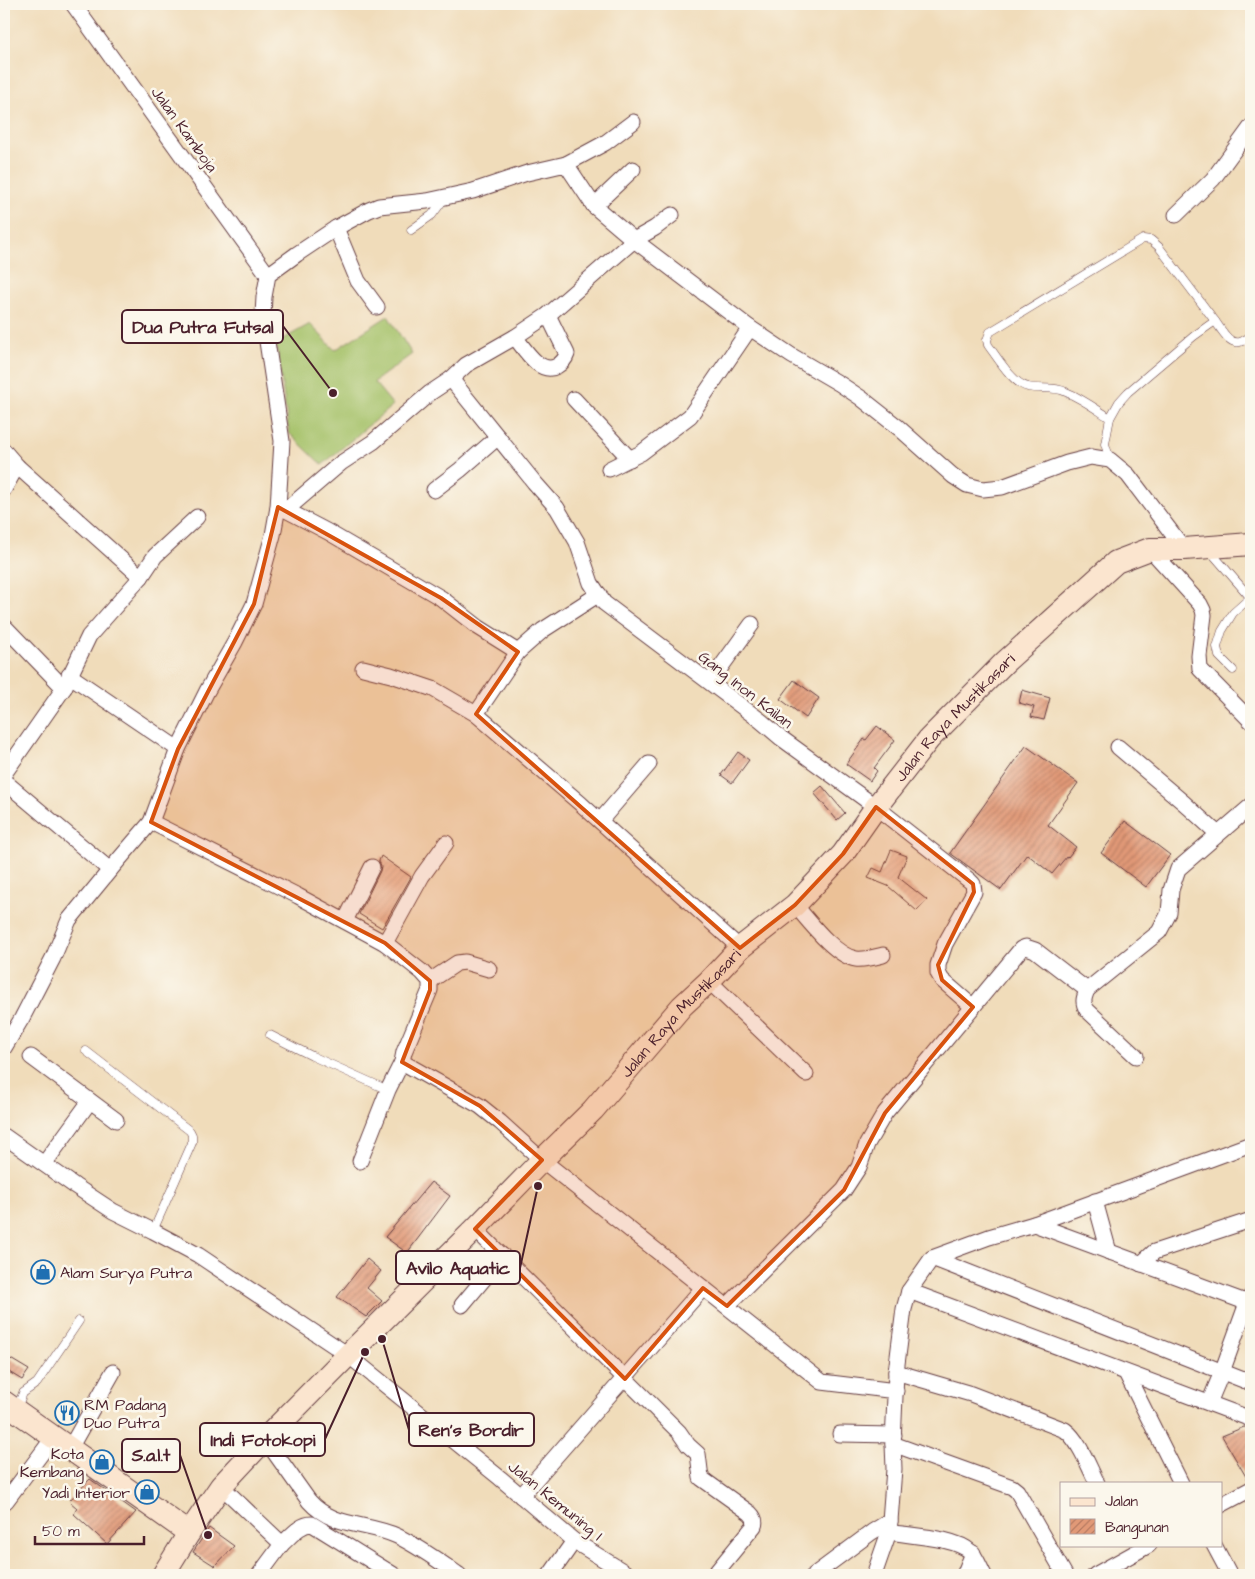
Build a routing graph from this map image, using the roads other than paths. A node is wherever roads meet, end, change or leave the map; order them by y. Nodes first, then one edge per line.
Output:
1 (73, 4) edge
2 (633, 122) dead end
3 (1251, 126) edge
4 (566, 164) junction
5 (633, 169) dead end
6 (445, 197) junction
7 (594, 206) junction
8 (672, 215) dead end
9 (1176, 215) dead end
10 (336, 228) junction
11 (411, 230) dead end
12 (634, 240) junction
13 (268, 276) junction
14 (377, 307) dead end
15 (548, 315) junction
16 (1215, 322) junction
17 (750, 328) junction
18 (1251, 336) edge
19 (515, 337) junction
20 (451, 379) junction
21 (574, 398) dead end
22 (1110, 418) junction
23 (498, 437) junction
24 (4, 452) edge
25 (630, 459) junction
26 (1110, 460) junction
27 (17, 466) junction
28 (609, 469) dead end
29 (4, 489) edge
30 (434, 490) dead end
31 (282, 509) junction
32 (197, 517) dead end
33 (1251, 544) edge
34 (1207, 548) junction
35 (1150, 549) junction
36 (1184, 549) junction
37 (141, 577) junction
38 (599, 594) junction
39 (1251, 597) edge
40 (752, 624) dead end
41 (4, 626) edge
42 (518, 652) junction
43 (363, 668) dead end
44 (1233, 670) dead end
45 (66, 681) junction
46 (710, 682) junction
47 (476, 714) junction
48 (1251, 721) edge
49 (1118, 747) dead end
50 (178, 749) junction
51 (649, 764) dead end
52 (4, 774) edge
53 (4, 781) edge
54 (1251, 806) edge
55 (876, 807) junction
56 (600, 821) junction
57 (151, 822) junction
58 (1218, 834) junction
59 (446, 843) dead end
60 (372, 868) dead end
61 (110, 870) junction
62 (795, 905) junction
63 (344, 921) junction
64 (385, 943) junction
65 (740, 948) junction
66 (883, 956) dead end
67 (489, 969) dead end
68 (430, 981) junction
69 (709, 981) junction
70 (1087, 990) junction
71 (973, 1007) junction
72 (270, 1035) dead end
73 (4, 1048) edge
74 (86, 1051) dead end
75 (1136, 1056) dead end
76 (30, 1057) dead end
77 (402, 1062) junction
78 (806, 1074) dead end
79 (388, 1090) junction
80 (90, 1101) junction
81 (116, 1120) dead end
82 (4, 1136) edge
83 (1251, 1144) edge
84 (542, 1160) junction
85 (360, 1162) dead end
86 (44, 1164) junction
87 (1095, 1201) junction
88 (1251, 1220) edge
89 (1034, 1224) junction
90 (476, 1229) junction
91 (153, 1231) junction
92 (1108, 1252) junction
93 (503, 1256) junction
94 (932, 1258) junction
95 (1141, 1264) junction
96 (703, 1288) junction
97 (909, 1291) junction
98 (1250, 1301) edge
99 (462, 1305) dead end
100 (728, 1306) junction
101 (79, 1321) dead end
102 (348, 1355) junction
103 (113, 1372) dead end
104 (896, 1372) junction
105 (1222, 1372) junction
106 (1126, 1373) junction
107 (625, 1378) junction
108 (1251, 1383) edge
109 (896, 1391) junction
110 (1209, 1403) junction
111 (10, 1406) edge
112 (1251, 1419) edge
113 (840, 1434) dead end
114 (265, 1439) junction
115 (894, 1439) junction
116 (62, 1443) junction
117 (1096, 1482) edge
118 (1180, 1482) edge
119 (221, 1486) junction
120 (1251, 1489) edge
121 (521, 1496) junction
122 (6, 1501) dead end
123 (1222, 1504) edge
124 (889, 1526) junction
125 (189, 1533) junction
126 (574, 1541) junction
127 (282, 1544) junction
128 (1146, 1546) edge
129 (1215, 1546) edge
130 (1132, 1550) edge
131 (973, 1553) junction
132 (163, 1575) edge
133 (260, 1575) edge
134 (394, 1575) edge
135 (459, 1575) edge
136 (550, 1575) edge
137 (628, 1575) edge
138 (714, 1575) edge
139 (814, 1575) edge
140 (874, 1575) edge
141 (964, 1575) edge
142 (984, 1575) edge
143 (1065, 1575) edge
144 (1095, 1575) edge
145 (1230, 1575) edge

1 - 13 street, Jalan Kamboja
2 - 4 street
3 - 9 street
4 - 6 street
4 - 7 street
5 - 7 street
6 - 10 street
6 - 11 lane
7 - 12 street
8 - 12 street
10 - 13 street
10 - 14 street
12 - 15 street
12 - 17 street
13 - 31 street
15 - 19 street
15 - 19 street
16 - 18 lane
16 - 22 lane
16 - 22 lane
17 - 25 street
17 - 26 street
19 - 20 street
20 - 23 street, Gang Inon Kailan
20 - 31 street
21 - 25 street
22 - 26 lane
23 - 30 street
23 - 38 street, Gang Inon Kailan
24 - 27 street
25 - 28 street
26 - 36 street
27 - 29 street
27 - 37 street
31 - 42 street
31 - 50 street
32 - 37 street
33 - 34 main road, Jalan Raya Mustikasari
34 - 36 main road, Jalan Raya Mustikasari
34 - 39 lane
35 - 36 main road, Jalan Raya Mustikasari
35 - 48 street
35 - 55 main road, Jalan Raya Mustikasari
37 - 45 street
38 - 42 street
38 - 46 street, Gang Inon Kailan
39 - 44 lane
40 - 46 street
41 - 45 street
42 - 47 street
43 - 47 street
45 - 50 street
45 - 52 street
46 - 55 street, Gang Inon Kailan
47 - 56 street
49 - 58 street
50 - 57 street
51 - 56 street
53 - 61 street
54 - 58 street
55 - 62 main road, Jalan Raya Mustikasari
55 - 71 street, Gang Inon Kailan
56 - 65 street
57 - 61 street
57 - 63 street
58 - 70 street
59 - 64 street
60 - 63 street
61 - 73 street
62 - 65 main road, Jalan Raya Mustikasari
62 - 66 street
63 - 64 street
64 - 68 street
65 - 69 main road, Jalan Raya Mustikasari
67 - 68 street
68 - 77 street
69 - 78 street
69 - 84 main road, Jalan Raya Mustikasari
70 - 71 street
70 - 75 street
71 - 100 street
72 - 79 lane
74 - 91 lane
76 - 80 street
77 - 79 street
77 - 84 street
79 - 85 street
80 - 81 street
80 - 86 street
82 - 86 street, Jalan Kemuning I
83 - 87 street
84 - 90 main road, Jalan Raya Mustikasari
84 - 96 street
86 - 91 street, Jalan Kemuning I
87 - 89 street
87 - 92 street
88 - 95 street
89 - 92 street
89 - 94 street
90 - 93 street
90 - 102 main road, Jalan Raya Mustikasari
91 - 102 street, Jalan Kemuning I
92 - 95 street
93 - 99 street
93 - 107 street
94 - 97 street
94 - 105 street
95 - 98 street
96 - 100 street
96 - 107 street
97 - 104 street
97 - 106 street
98 - 105 street
100 - 109 street
101 - 111 lane
102 - 114 main road, Jalan Raya Mustikasari
102 - 121 street, Jalan Kemuning I
103 - 116 street
104 - 109 street
104 - 117 street
105 - 108 street
105 - 110 street
106 - 110 street
106 - 118 street
107 - 121 street
107 - 138 street
109 - 115 street
110 - 112 street
111 - 116 main road
113 - 115 street
114 - 119 main road, Jalan Raya Mustikasari
114 - 135 street
115 - 124 street
115 - 143 street
116 - 122 street
116 - 125 main road
119 - 125 main road, Jalan Raya Mustikasari
119 - 127 street
120 - 123 street
121 - 126 street, Jalan Kemuning I
124 - 131 street
124 - 139 street
124 - 140 street
125 - 132 main road, Jalan Raya Mustikasari
126 - 136 street
126 - 137 street, Jalan Kemuning I
127 - 133 street
127 - 134 street
128 - 130 street
129 - 145 street
130 - 144 street
131 - 141 street
131 - 142 street

